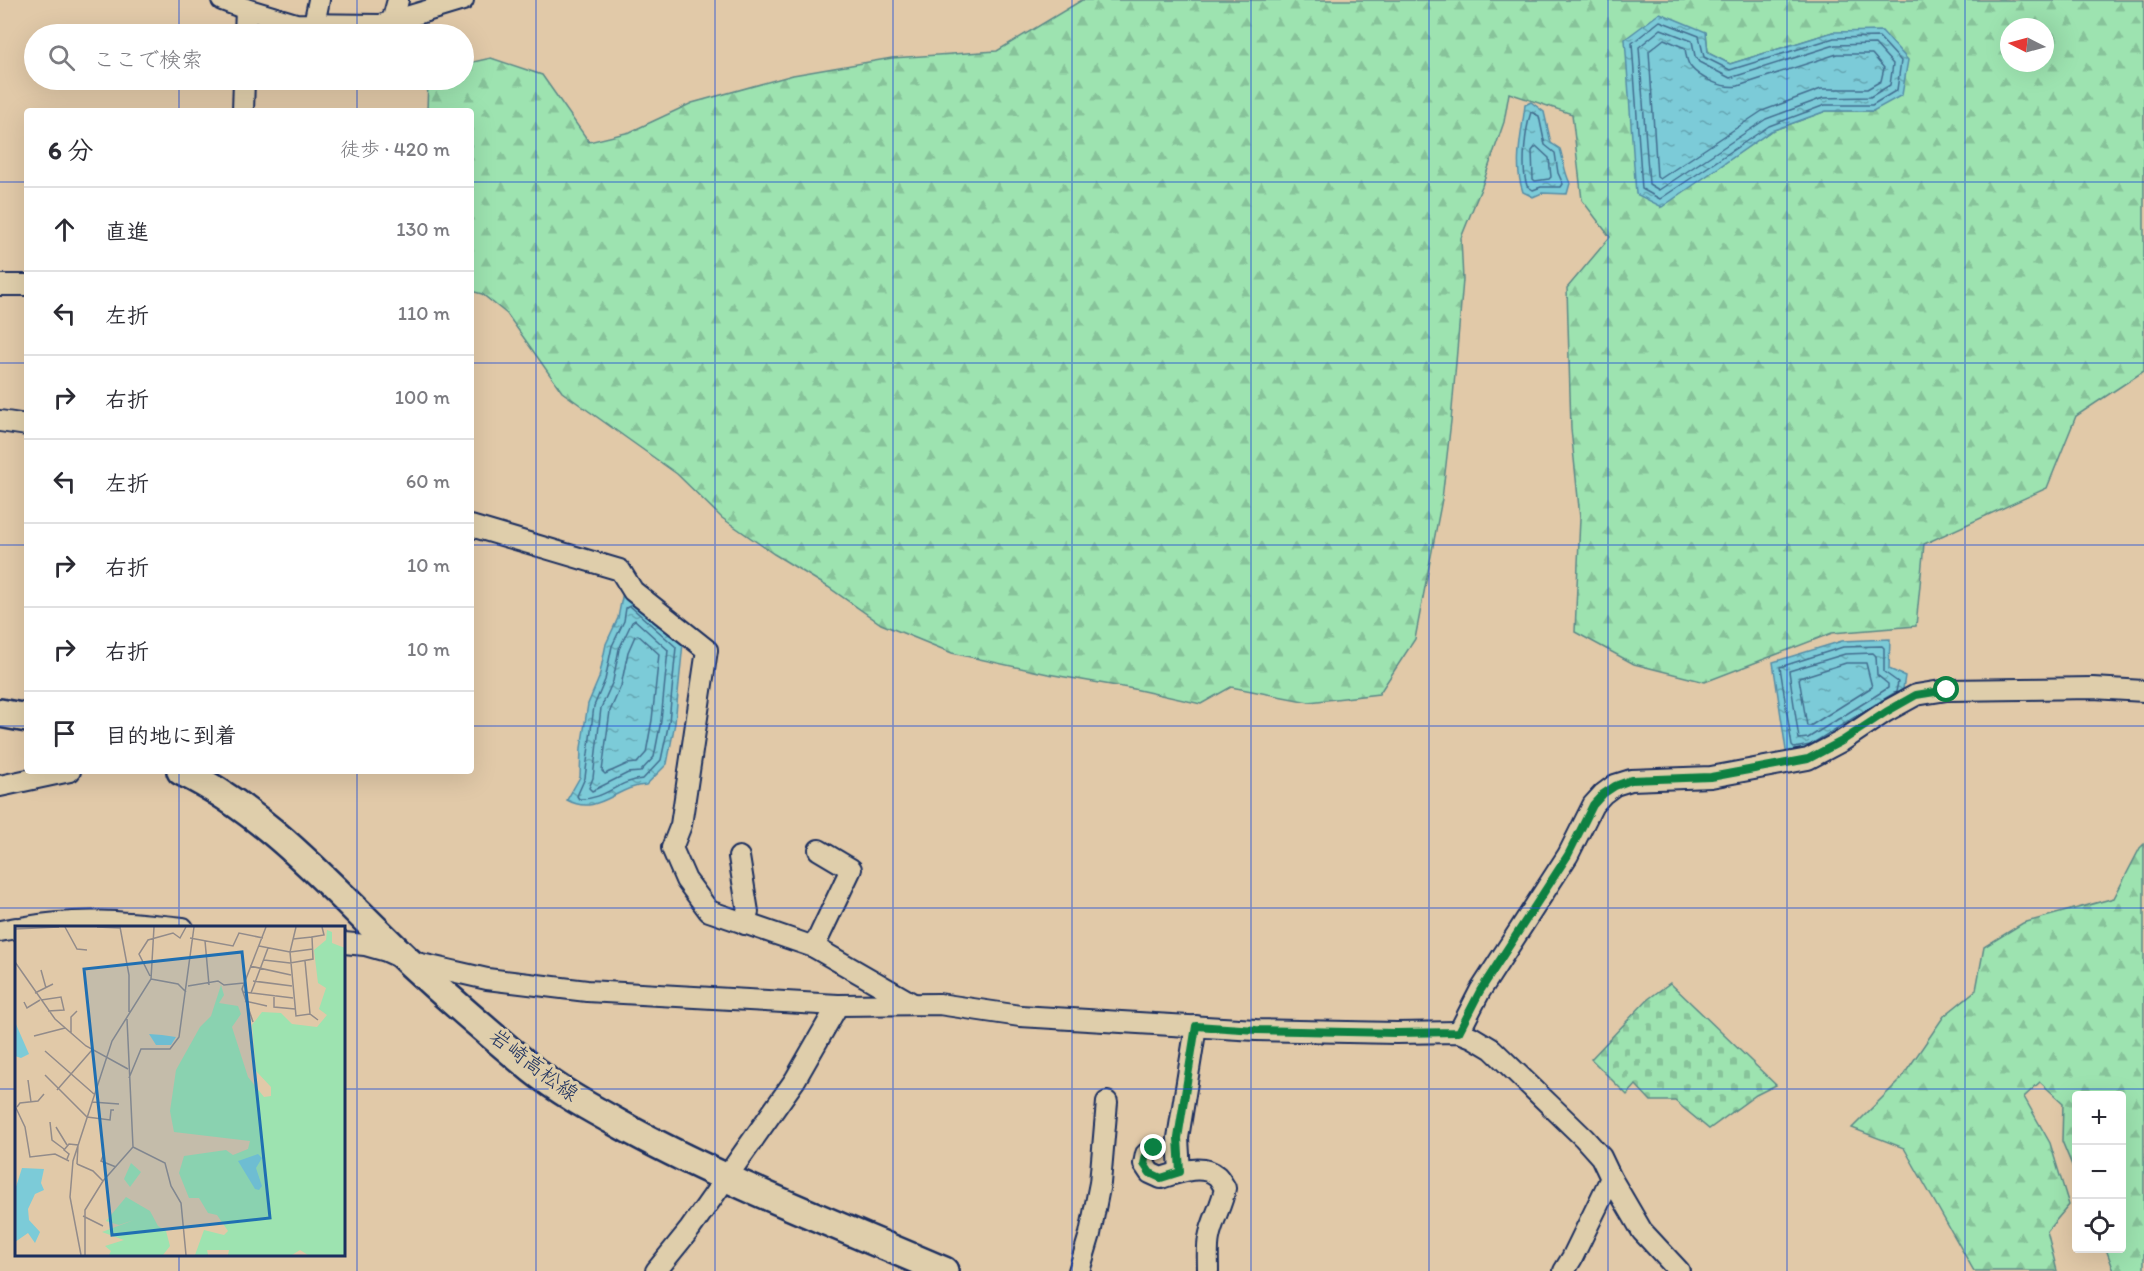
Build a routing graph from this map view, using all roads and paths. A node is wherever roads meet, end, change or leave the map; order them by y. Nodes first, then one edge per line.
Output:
1 (222, 0) edge
2 (320, 0) edge
3 (398, 0) edge
4 (463, 0) edge
5 (246, 9) junction
6 (392, 22) junction
7 (245, 24) edge
8 (314, 24) joint
9 (384, 24) edge
10 (244, 90) edge
11 (243, 108) edge
12 (0, 285) edge
13 (24, 285) edge
14 (0, 421) edge
15 (24, 425) edge
16 (474, 527) edge
17 (2144, 691) edge
18 (0, 713) edge
19 (24, 717) edge
20 (56, 774) edge
21 (187, 774) edge
22 (0, 786) edge
23 (819, 850) dead end
24 (739, 857) dead end
25 (745, 924) junction
26 (31, 926) edge
27 (169, 926) edge
28 (15, 929) edge
29 (0, 931) edge
30 (345, 943) edge
31 (814, 947) junction
32 (408, 961) junction
33 (913, 1004) junction
34 (838, 1005) junction
35 (1196, 1026) junction
36 (1459, 1032) junction
37 (1107, 1102) dead end
38 (1154, 1148) dead end
39 (1180, 1172) junction
40 (727, 1177) junction
41 (1611, 1178) junction
42 (656, 1271) edge
43 (944, 1271) edge
44 (1079, 1271) edge
45 (1208, 1271) edge
46 (1564, 1271) edge
47 (1679, 1271) edge

1 - 5 street
2 - 8 street
3 - 6 street
4 - 6 street
5 - 7 street
5 - 8 street
6 - 9 street
10 - 11 street
12 - 13 street
14 - 15 street
16 - 25 street
17 - 36 street
18 - 19 main road
20 - 22 street
21 - 32 main road, 岩崎高松線
23 - 31 street
24 - 25 street
25 - 31 street
26 - 27 street
28 - 29 street
30 - 32 street
31 - 33 street
32 - 34 street
32 - 40 main road, 岩崎高松線
33 - 34 street
33 - 35 street
34 - 40 street
35 - 36 street
35 - 39 street
36 - 41 street
37 - 44 street
38 - 39 street
39 - 45 street
40 - 42 street
40 - 43 main road, 岩崎高松線
41 - 46 street
41 - 47 street

